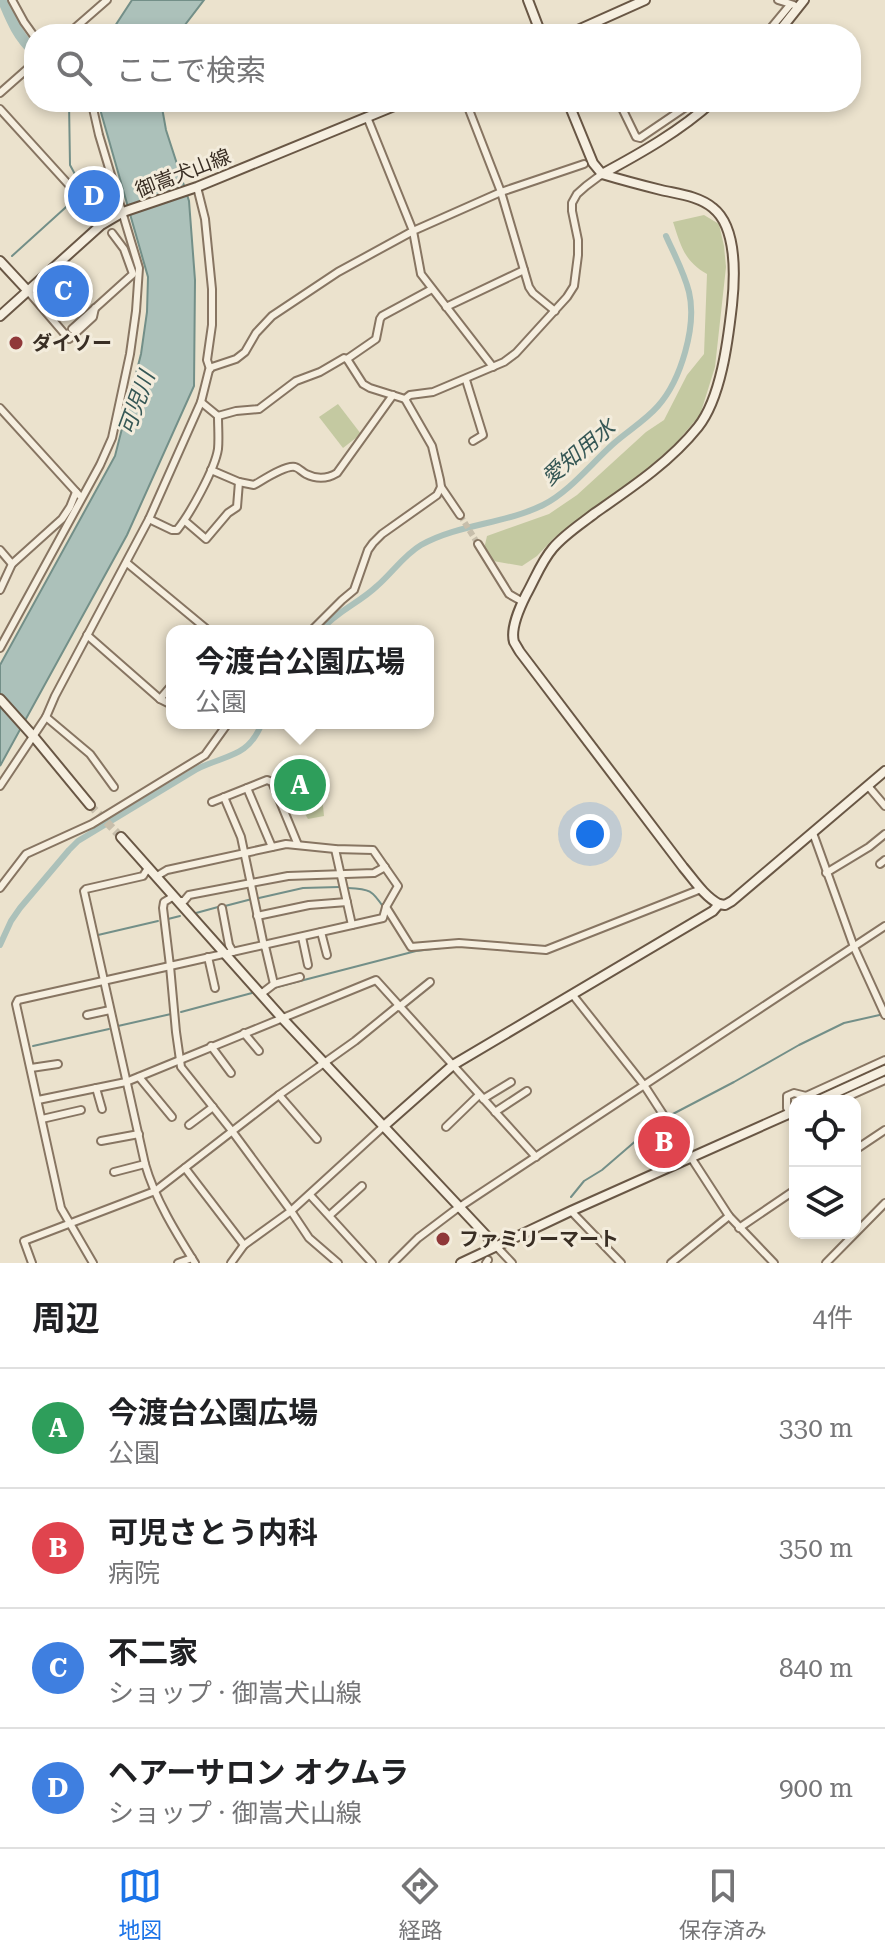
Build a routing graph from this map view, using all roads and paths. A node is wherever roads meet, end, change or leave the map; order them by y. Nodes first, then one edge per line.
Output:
1 (12, 0) edge
2 (107, 0) edge
3 (528, 0) edge
4 (645, 0) edge
5 (778, 0) edge
6 (802, 2) edge
7 (790, 5) junction
8 (25, 24) edge
9 (79, 24) edge
10 (537, 24) edge
11 (599, 24) edge
12 (774, 24) edge
13 (785, 24) edge
14 (24, 72) edge
15 (0, 93) edge
16 (0, 109) edge
17 (94, 112) edge
18 (379, 112) edge
19 (470, 112) edge
20 (572, 112) edge
21 (624, 112) edge
22 (678, 112) edge
23 (701, 112) edge
24 (367, 117) junction
25 (584, 164) dead end
26 (602, 174) junction
27 (197, 187) junction
28 (501, 192) junction
29 (123, 212) junction
30 (99, 218) dead end
31 (413, 231) junction
32 (112, 233) dead end
33 (0, 261) edge
34 (138, 262) junction
35 (132, 269) junction
36 (524, 270) junction
37 (432, 289) junction
38 (27, 290) junction
39 (446, 307) junction
40 (95, 308) junction
41 (555, 311) junction
42 (0, 316) edge
43 (72, 329) dead end
44 (347, 359) junction
45 (493, 367) junction
46 (210, 369) junction
47 (466, 380) junction
48 (393, 395) junction
49 (405, 399) junction
50 (201, 402) junction
51 (0, 408) edge
52 (218, 416) junction
53 (473, 441) dead end
54 (211, 470) junction
55 (239, 482) junction
56 (441, 487) junction
57 (79, 495) junction
58 (460, 515) tunnel mouth
59 (149, 519) junction
60 (185, 521) junction
61 (478, 544) tunnel mouth
62 (0, 550) edge
63 (127, 563) junction
64 (12, 564) junction
65 (0, 590) edge
66 (523, 602) junction
67 (202, 625) edge
68 (317, 625) edge
69 (87, 635) junction
70 (0, 648) edge
71 (166, 692) edge
72 (0, 699) edge
73 (160, 699) junction
74 (166, 702) edge
75 (46, 717) junction
76 (224, 729) edge
77 (34, 737) junction
78 (885, 771) edge
79 (0, 786) edge
80 (868, 786) junction
81 (114, 787) dead end
82 (247, 788) junction
83 (224, 797) junction
84 (212, 802) dead end
85 (90, 805) tunnel mouth
86 (885, 806) edge
87 (813, 833) junction
88 (885, 834) edge
89 (121, 837) tunnel mouth
90 (298, 845) junction
91 (272, 847) junction
92 (335, 849) junction
93 (245, 853) junction
94 (385, 867) junction
95 (148, 868) junction
96 (826, 873) junction
97 (341, 874) junction
98 (157, 876) junction
99 (251, 883) junction
100 (0, 888) edge
101 (701, 889) junction
102 (176, 898) junction
103 (347, 902) junction
104 (719, 904) junction
105 (386, 907) junction
106 (222, 908) dead end
107 (257, 916) junction
108 (224, 923) junction
109 (352, 925) junction
110 (885, 926) edge
111 (321, 932) junction
112 (208, 936) junction
113 (302, 937) junction
114 (264, 946) junction
115 (854, 947) junction
116 (229, 952) junction
117 (327, 955) dead end
118 (208, 957) junction
119 (308, 965) dead end
120 (170, 966) junction
121 (300, 977) dead end
122 (103, 981) junction
123 (430, 982) dead end
124 (274, 984) junction
125 (215, 988) dead end
126 (261, 994) junction
127 (572, 994) junction
128 (398, 1006) junction
129 (110, 1010) junction
130 (884, 1012) edge
131 (87, 1015) dead end
132 (282, 1018) junction
133 (244, 1033) junction
134 (211, 1046) junction
135 (259, 1051) dead end
136 (179, 1060) junction
137 (885, 1060) edge
138 (324, 1062) junction
139 (58, 1064) dead end
140 (453, 1065) junction
141 (31, 1068) junction
142 (885, 1070) edge
143 (231, 1073) dead end
144 (139, 1077) junction
145 (885, 1080) edge
146 (126, 1082) junction
147 (511, 1082) dead end
148 (644, 1085) junction
149 (96, 1088) junction
150 (527, 1091) dead end
151 (279, 1095) junction
152 (808, 1095) edge
153 (830, 1095) edge
154 (851, 1095) edge
155 (481, 1097) junction
156 (38, 1100) junction
157 (213, 1107) junction
158 (102, 1109) dead end
159 (81, 1110) dead end
160 (495, 1112) junction
161 (172, 1117) dead end
162 (789, 1117) edge
163 (42, 1119) junction
164 (189, 1125) dead end
165 (384, 1126) junction
166 (446, 1127) dead end
167 (885, 1130) edge
168 (232, 1131) junction
169 (139, 1134) junction
170 (317, 1139) dead end
171 (101, 1141) dead end
172 (861, 1146) edge
173 (536, 1157) junction
174 (692, 1158) junction
175 (145, 1164) junction
176 (185, 1168) junction
177 (114, 1172) dead end
178 (362, 1186) dead end
179 (155, 1191) junction
180 (789, 1194) edge
181 (310, 1195) junction
182 (885, 1203) edge
183 (459, 1207) junction
184 (291, 1211) junction
185 (571, 1211) junction
186 (330, 1215) junction
187 (729, 1216) junction
188 (71, 1223) junction
189 (739, 1228) junction
190 (244, 1245) junction
191 (496, 1246) junction
192 (233, 1260) edge
193 (194, 1261) edge
194 (32, 1263) edge
195 (93, 1263) edge
196 (178, 1263) edge
197 (242, 1263) edge
198 (338, 1263) edge
199 (372, 1263) edge
200 (393, 1263) edge
201 (461, 1263) edge
202 (512, 1263) edge
203 (621, 1263) edge
204 (671, 1263) edge
205 (774, 1263) edge
206 (826, 1263) edge

1 - 8 street
2 - 9 street
3 - 10 street
4 - 11 street
5 - 7 street
6 - 7 street
6 - 13 street
7 - 12 street
14 - 15 street
16 - 30 street
17 - 29 street
18 - 24 street, 御嵩犬山線
19 - 28 street
20 - 26 street
21 - 22 street
23 - 26 street
24 - 27 street, 御嵩犬山線
24 - 31 street
25 - 28 street
26 - 41 street
26 - 66 street
27 - 29 street, 御嵩犬山線
27 - 46 street
28 - 31 street
28 - 36 street
29 - 34 street
29 - 38 street, 御嵩犬山線
31 - 37 street
31 - 46 street
32 - 35 street
33 - 38 street
34 - 35 street
34 - 57 street
35 - 40 street
36 - 39 street
36 - 41 street
37 - 39 street
37 - 44 street
38 - 40 street
38 - 42 street, 御嵩犬山線
39 - 45 street
40 - 43 street
41 - 45 street
44 - 48 street
44 - 52 street
45 - 47 street
46 - 50 street
47 - 49 street
47 - 53 street
48 - 49 street
48 - 55 street
49 - 56 street
50 - 52 street
50 - 59 street
51 - 57 street
52 - 54 street
54 - 55 street
54 - 60 street
55 - 60 street
56 - 58 street
56 - 68 street
57 - 64 street
57 - 70 street
59 - 60 street
59 - 63 street
61 - 66 street
62 - 64 street
63 - 67 street
63 - 69 street
64 - 65 street
66 - 101 street
69 - 73 street
69 - 75 street
71 - 73 street
72 - 77 street
73 - 74 street
75 - 77 street
75 - 81 street
76 - 100 street
77 - 79 street
77 - 85 street
78 - 80 street
80 - 86 street
80 - 87 street
82 - 83 street
82 - 90 street
82 - 91 street
83 - 84 street
83 - 93 street
87 - 96 street
87 - 104 street
88 - 96 street
89 - 95 street
90 - 91 street
90 - 92 street
91 - 93 street
92 - 94 street
92 - 97 street
93 - 98 street
93 - 99 street
94 - 97 street
94 - 105 street
95 - 98 street
95 - 122 street
96 - 115 street
97 - 99 street
97 - 103 street
98 - 102 street
99 - 102 street
99 - 107 street
101 - 104 street
101 - 105 street
102 - 112 street
102 - 120 street
103 - 107 street
103 - 109 street
104 - 127 street
105 - 109 street
106 - 108 street
107 - 114 street
108 - 112 street
108 - 116 street
109 - 111 street
110 - 115 street
111 - 113 street
111 - 117 street
112 - 116 street
113 - 114 street
113 - 119 street
114 - 116 street
114 - 124 street
115 - 130 street
115 - 148 street
116 - 118 street
116 - 126 street
118 - 120 street
118 - 125 street
120 - 122 street
120 - 136 street
121 - 124 street
122 - 129 street
122 - 141 street
123 - 128 street
124 - 126 street
126 - 132 street
127 - 140 street
127 - 148 street
128 - 132 street
128 - 138 street
128 - 140 street
129 - 131 street
129 - 146 street
132 - 133 street
132 - 138 street
133 - 134 street
133 - 135 street
134 - 136 street
134 - 143 street
136 - 144 street
136 - 157 street
137 - 152 street
138 - 151 street
138 - 165 street
139 - 141 street
140 - 155 street
140 - 165 street
141 - 156 street
142 - 153 street
144 - 146 street
144 - 161 street
145 - 154 street
146 - 149 street
146 - 169 street
147 - 155 street
148 - 173 street
148 - 174 street
149 - 156 street
149 - 158 street
150 - 160 street
151 - 168 street
151 - 170 street
155 - 160 street
155 - 166 street
156 - 163 street
157 - 164 street
157 - 168 street
159 - 163 street
160 - 173 street
162 - 174 street
163 - 188 street
165 - 181 street
165 - 183 street
167 - 172 street
168 - 176 street
168 - 184 street
169 - 171 street
169 - 175 street
173 - 183 street
174 - 185 street
174 - 187 street
175 - 177 street
175 - 179 street
176 - 179 street
176 - 190 street
178 - 186 street
179 - 188 street
179 - 193 street
180 - 189 street
181 - 184 street
181 - 186 street
182 - 206 street
183 - 191 street
183 - 200 street
184 - 190 street
184 - 198 street
185 - 191 street
185 - 203 street
186 - 199 street
187 - 189 street
187 - 204 street
188 - 194 street
188 - 195 street
189 - 205 street
190 - 192 street
191 - 201 street
191 - 202 street
192 - 197 street
193 - 196 street

